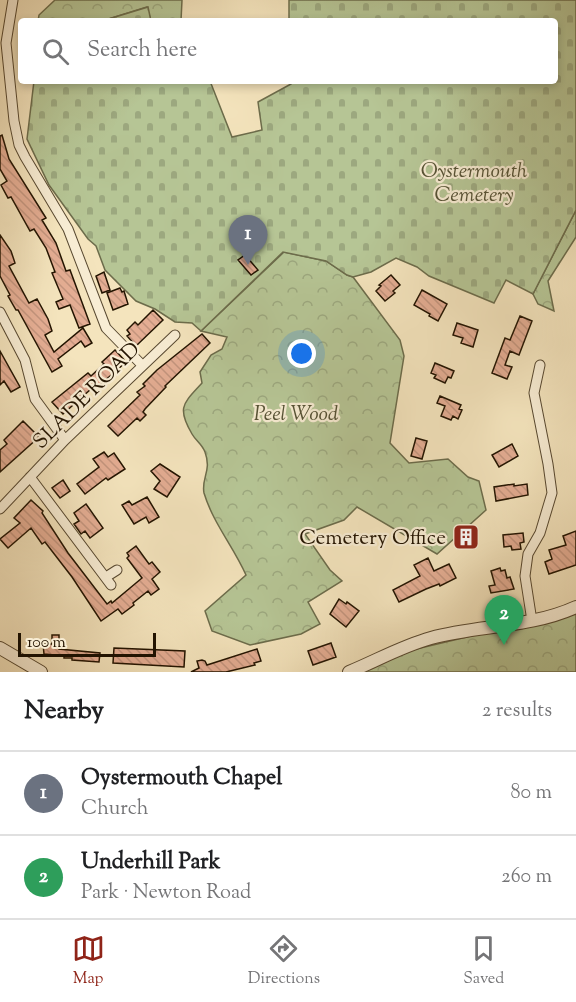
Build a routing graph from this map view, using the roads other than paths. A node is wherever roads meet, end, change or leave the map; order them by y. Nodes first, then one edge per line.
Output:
1 (13, 0) edge
2 (3, 63) edge
3 (0, 312) edge
4 (175, 335) dead end
5 (142, 365) junction
6 (540, 365) dead end
7 (65, 440) junction
8 (30, 477) junction
9 (1, 506) edge
10 (117, 570) dead end
11 (576, 607) edge
12 (532, 621) junction
13 (0, 648) edge
14 (41, 672) edge
15 (349, 672) edge

1 - 2 street
2 - 5 street
3 - 7 street
4 - 5 street, SLADE ROAD
5 - 7 street, SLADE ROAD
6 - 12 street
7 - 8 street, SLADE ROAD
8 - 9 street, SLADE ROAD
8 - 10 street
11 - 12 street
12 - 15 street
13 - 14 street

